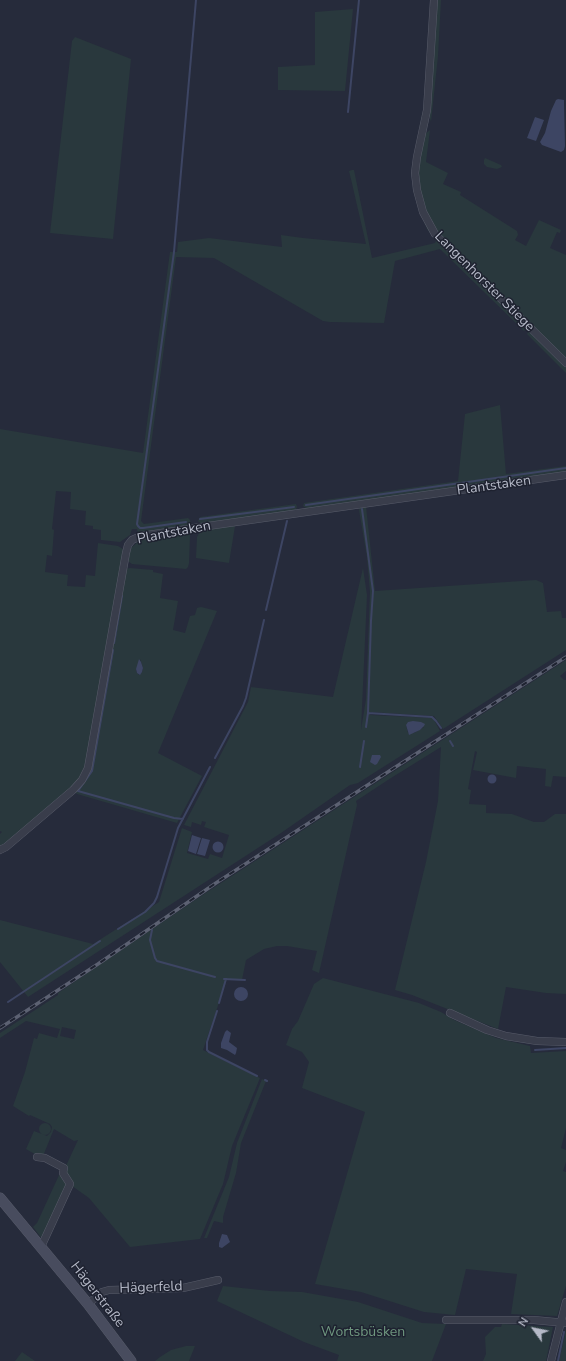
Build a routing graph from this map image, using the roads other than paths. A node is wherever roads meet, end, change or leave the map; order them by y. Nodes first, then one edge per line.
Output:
1 (434, 0) edge
2 (566, 363) edge
3 (566, 475) edge
4 (0, 850) edge
5 (450, 1013) dead end
6 (566, 1042) edge
7 (37, 1157) dead end
8 (0, 1198) edge
9 (41, 1247) junction
10 (218, 1280) dead end
11 (566, 1302) edge
12 (88, 1304) junction
13 (446, 1320) dead end
14 (563, 1322) edge
15 (131, 1361) edge
16 (551, 1361) edge

1 - 2 street, Langenhorster Stiege
3 - 4 street, Plantstaken
5 - 6 street
7 - 9 street
8 - 9 main road, Hägerstraße
9 - 12 main road, Hägerstraße
10 - 12 street, Hägerfeld
11 - 14 street
12 - 15 main road, Hägerstraße
13 - 14 street
14 - 16 street

